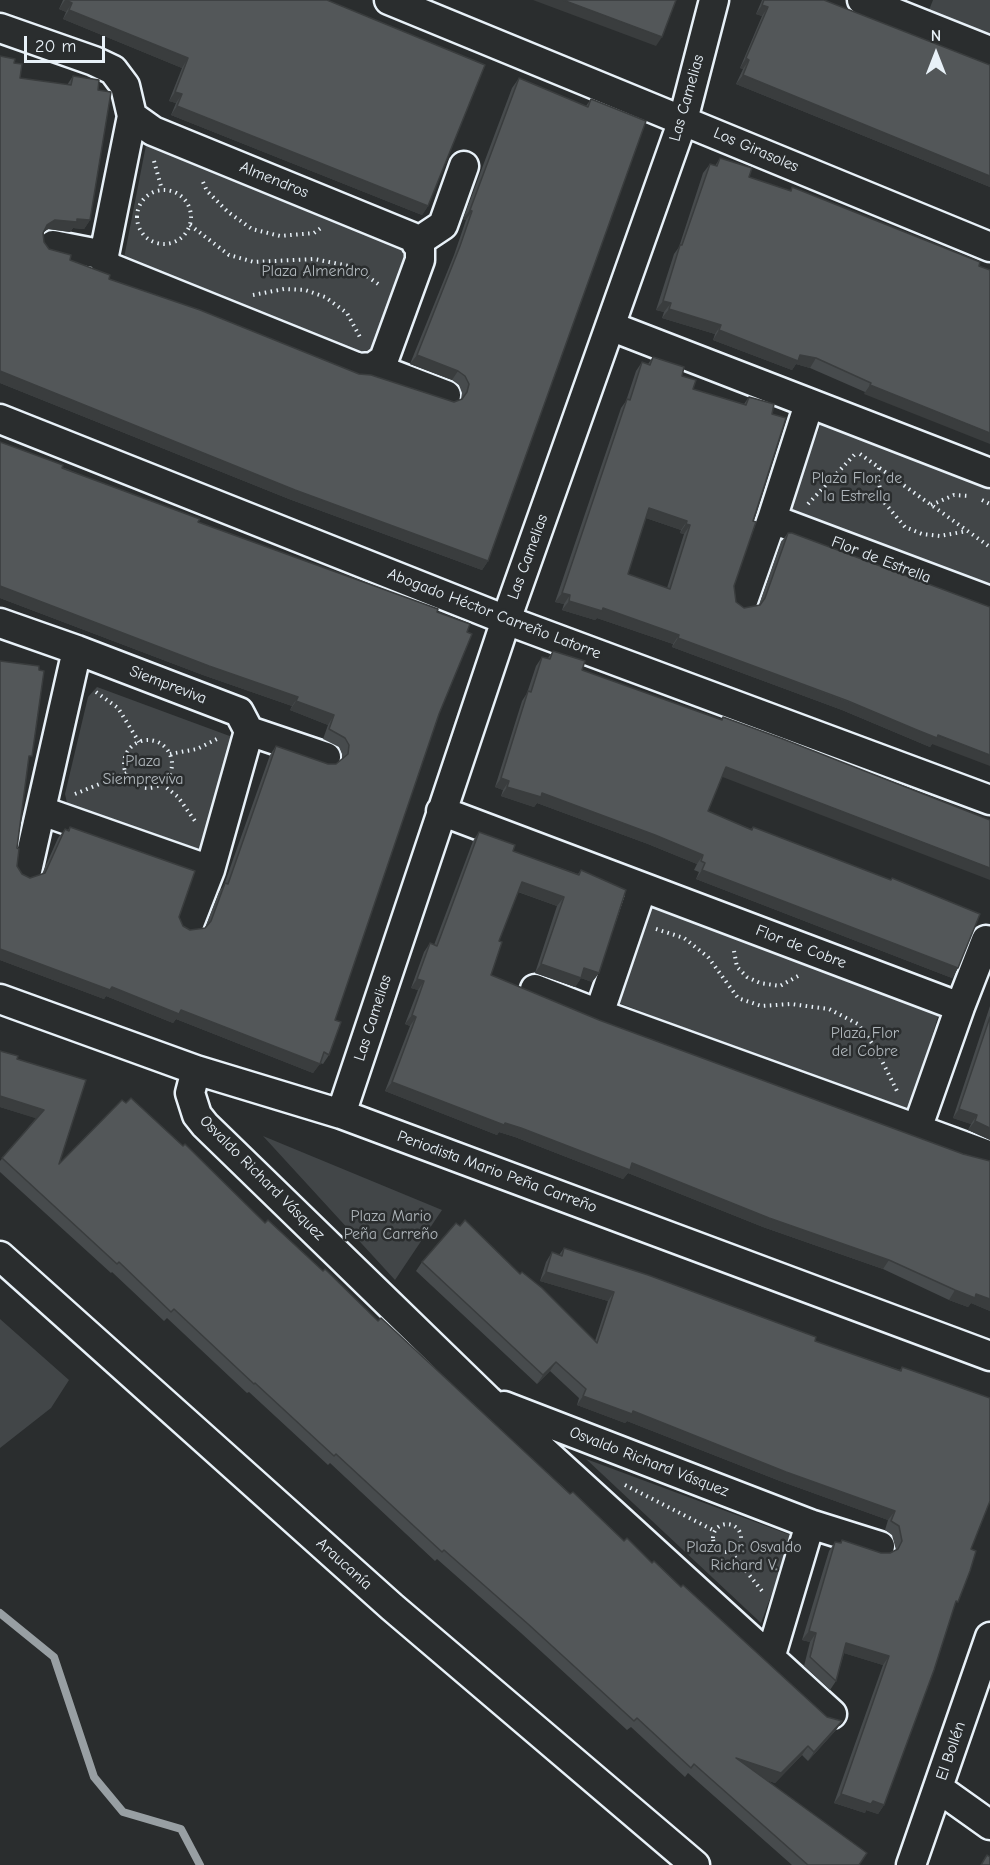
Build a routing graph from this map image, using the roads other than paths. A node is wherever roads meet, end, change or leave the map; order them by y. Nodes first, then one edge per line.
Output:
1 (389, 0) edge
2 (714, 0) edge
3 (862, 0) edge
4 (910, 9) edge
5 (0, 28) edge
6 (990, 51) edge
7 (132, 116) junction
8 (683, 120) junction
9 (464, 166) dead end
10 (416, 243) junction
11 (53, 245) dead end
12 (990, 247) edge
13 (104, 255) junction
14 (610, 326) junction
15 (368, 367) junction
16 (446, 395) dead end
17 (809, 404) junction
18 (0, 419) edge
19 (990, 473) edge
20 (780, 522) junction
21 (743, 601) dead end
22 (990, 601) edge
23 (506, 620) junction
24 (0, 622) edge
25 (77, 650) junction
26 (244, 721) junction
27 (326, 757) dead end
28 (990, 800) edge
29 (45, 812) junction
30 (441, 812) junction
31 (27, 870) dead end
32 (210, 870) junction
33 (642, 888) junction
34 (189, 924) dead end
35 (986, 940) dead end
36 (535, 989) dead end
37 (0, 999) edge
38 (960, 1007) junction
39 (598, 1014) junction
40 (196, 1071) junction
41 (340, 1114) junction
42 (913, 1127) junction
43 (988, 1155) dead end
44 (0, 1256) edge
45 (990, 1356) edge
46 (488, 1400) junction
47 (810, 1524) junction
48 (880, 1546) dead end
49 (990, 1636) edge
50 (771, 1655) junction
51 (832, 1714) dead end
52 (938, 1788) junction
53 (990, 1825) edge
54 (694, 1865) edge
55 (911, 1865) edge

1 - 8 street, Los Girasoles
2 - 8 street, Las Camelias
3 - 4 street
4 - 6 street
5 - 7 street
7 - 10 street, Almendros
7 - 13 street
8 - 12 street, Los Girasoles
8 - 14 street, Las Camelias
9 - 10 street
10 - 15 street
11 - 13 street
13 - 15 street
14 - 17 street
14 - 23 street, Las Camelias
15 - 16 street
17 - 19 street
17 - 20 street
18 - 23 street, Abogado Héctor Carreño Latorre
20 - 21 street
20 - 22 street, Flor de Estrella
23 - 28 street, Abogado Héctor Carreño Latorre
23 - 30 street, Las Camelias
24 - 25 street, Siempreviva
25 - 26 street, Siempreviva
25 - 29 street
26 - 27 street, Siempreviva
26 - 32 street
29 - 31 street
29 - 32 street
30 - 33 street, Flor de Cobre
30 - 41 street, Las Camelias
32 - 34 street
33 - 38 street, Flor de Cobre
33 - 39 street
35 - 38 street
36 - 39 street
37 - 40 street, Periodista Mario Peña Carreño
38 - 42 street
39 - 42 street
40 - 41 street, Periodista Mario Peña Carreño
40 - 46 street, Osvaldo Richard Vásquez
41 - 45 street, Periodista Mario Peña Carreño
42 - 43 street
44 - 54 street, Araucanía
46 - 47 street, Osvaldo Richard Vásquez
46 - 50 street, Osvaldo Richard Vásquez
47 - 48 street, Osvaldo Richard Vásquez
47 - 50 street
49 - 52 street, El Bollén
50 - 51 street, Osvaldo Richard Vásquez
52 - 53 street
52 - 55 street, El Bollén

